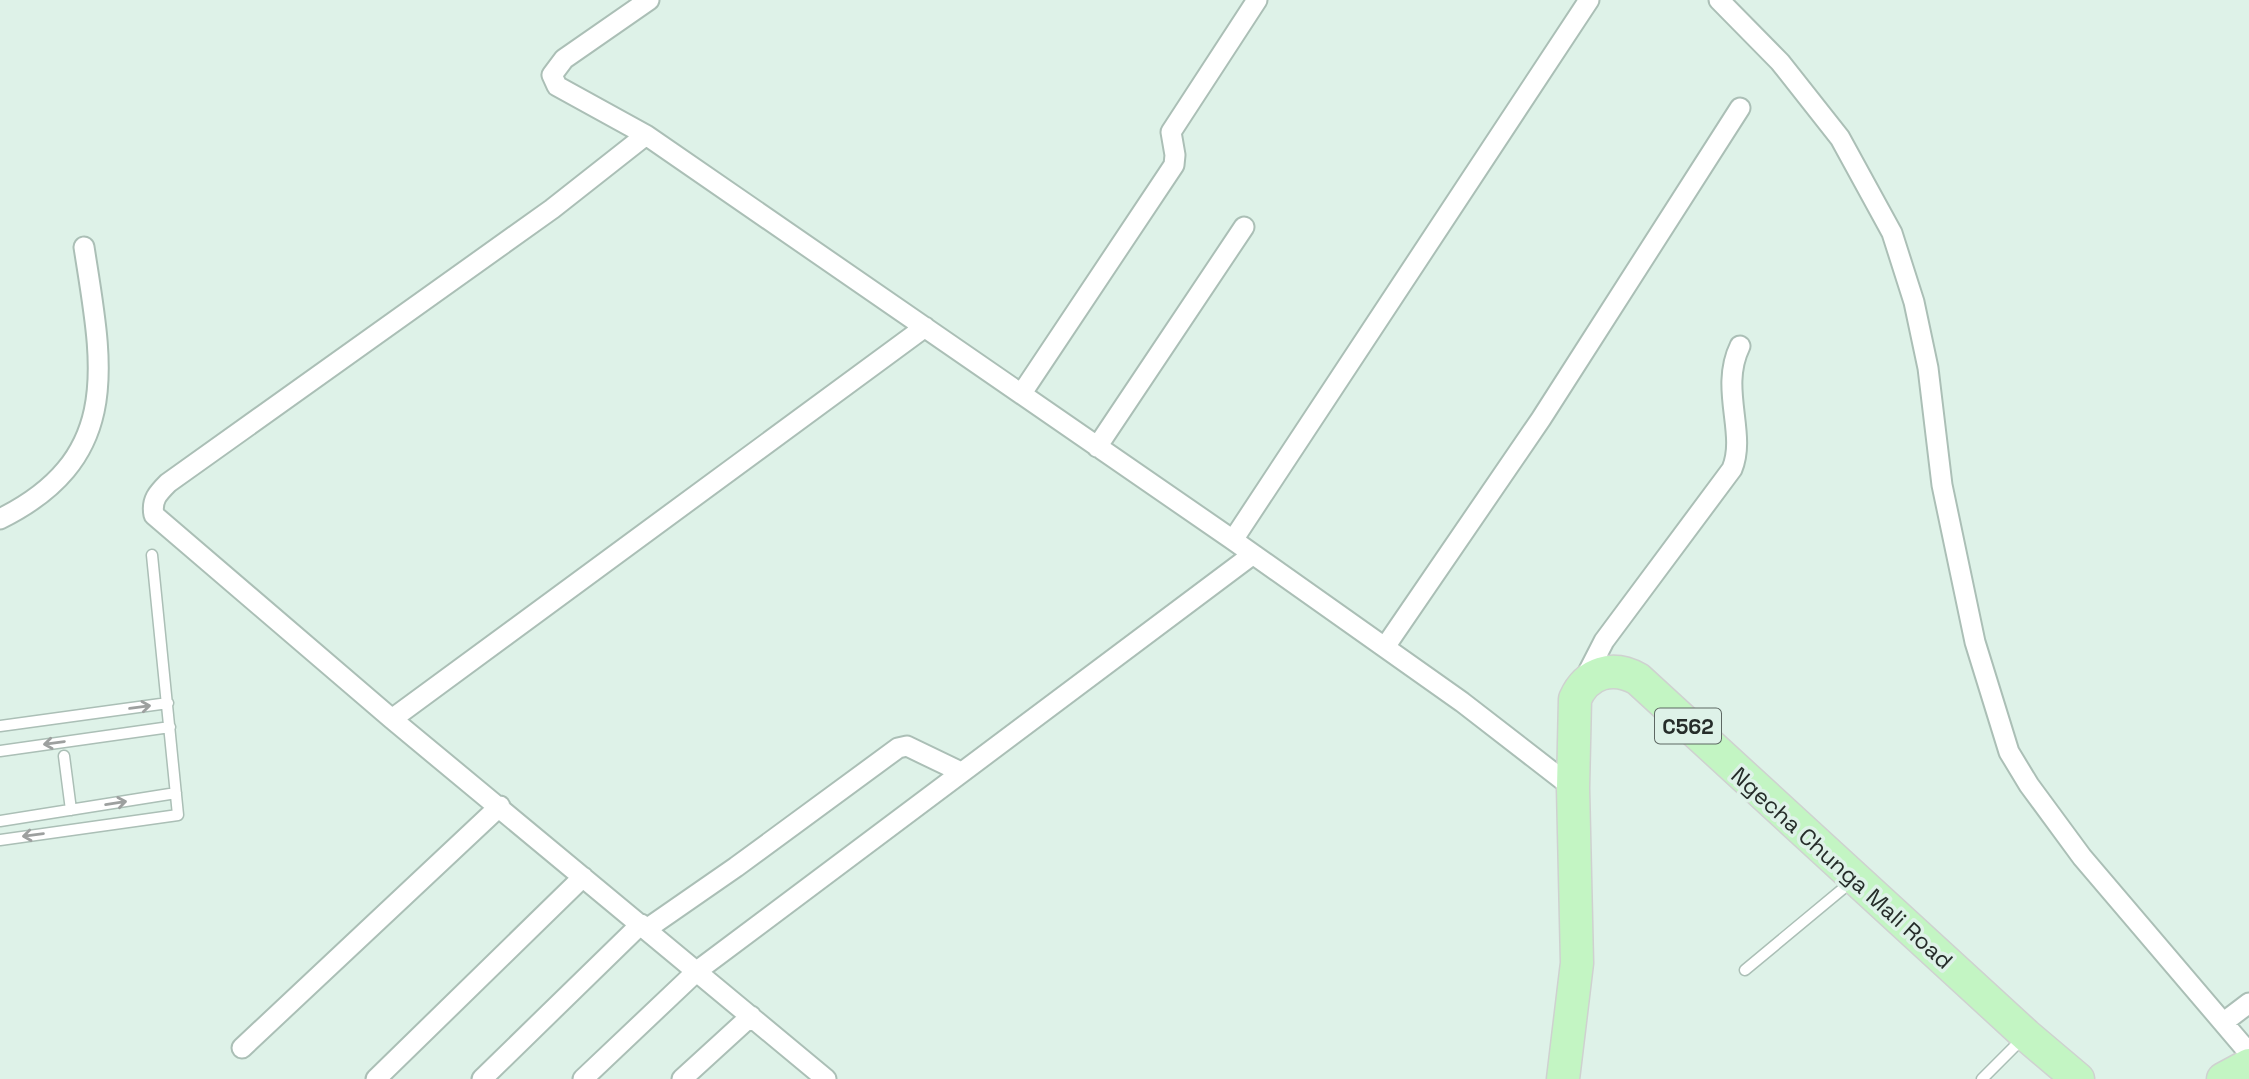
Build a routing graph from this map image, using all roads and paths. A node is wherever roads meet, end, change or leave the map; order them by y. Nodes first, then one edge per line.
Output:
1 (649, 0) edge
2 (1257, 0) edge
3 (1589, 0) edge
4 (1719, 0) edge
5 (1740, 108) dead end
6 (646, 135) junction
7 (1244, 227) dead end
8 (84, 247) dead end
9 (925, 327) junction
10 (1740, 346) dead end
11 (1022, 393) junction
12 (1097, 447) junction
13 (0, 519) edge
14 (1233, 540) junction
15 (152, 555) dead end
16 (1252, 555) junction
17 (1385, 647) junction
18 (1581, 686) junction
19 (168, 703) junction
20 (392, 719) junction
21 (0, 726) edge
22 (170, 727) junction
23 (0, 751) edge
24 (64, 756) dead end
25 (961, 772) junction
26 (1573, 788) junction
27 (176, 793) junction
28 (500, 807) junction
29 (71, 810) junction
30 (0, 821) edge
31 (0, 840) edge
32 (583, 877) junction
33 (1854, 879) junction
34 (644, 926) junction
35 (1745, 970) dead end
36 (697, 971) junction
37 (2249, 1003) edge
38 (751, 1016) junction
39 (2224, 1022) junction
40 (2026, 1035) junction
41 (242, 1048) dead end
42 (2249, 1053) edge
43 (2249, 1065) edge
44 (376, 1079) edge
45 (482, 1079) edge
46 (583, 1079) edge
47 (682, 1079) edge
48 (826, 1079) edge
49 (1563, 1079) edge
50 (1982, 1079) edge
51 (2078, 1079) edge
52 (2223, 1079) edge

1 - 6 street
2 - 11 street
3 - 14 street
4 - 39 street
5 - 17 street
6 - 9 street
6 - 20 street
7 - 12 street
8 - 13 street
9 - 11 street
9 - 20 street
10 - 18 street
11 - 12 street
12 - 14 street
14 - 16 street
15 - 19 lane
16 - 17 street
16 - 25 street
17 - 26 street
18 - 26 main road
18 - 33 main road, Ngecha Chunga Mali Road / C562
21 -> 19 lane
19 - 22 lane
20 - 28 street
22 -> 23 lane
22 - 27 lane
24 - 29 lane
25 - 34 street
25 - 36 street
26 - 49 main road
29 -> 27 lane
27 -> 31 lane
28 - 32 street
28 - 41 street
29 - 30 lane
32 - 34 street
32 - 44 street
33 - 35 lane
33 - 40 main road, Ngecha Chunga Mali Road / C562
34 - 36 street
34 - 45 street
36 - 38 street
36 - 46 street
37 - 39 street
38 - 47 street
38 - 48 street
39 - 42 street
40 - 50 lane
40 - 51 main road, Ngecha Chunga Mali Road / C562
43 - 52 main road

